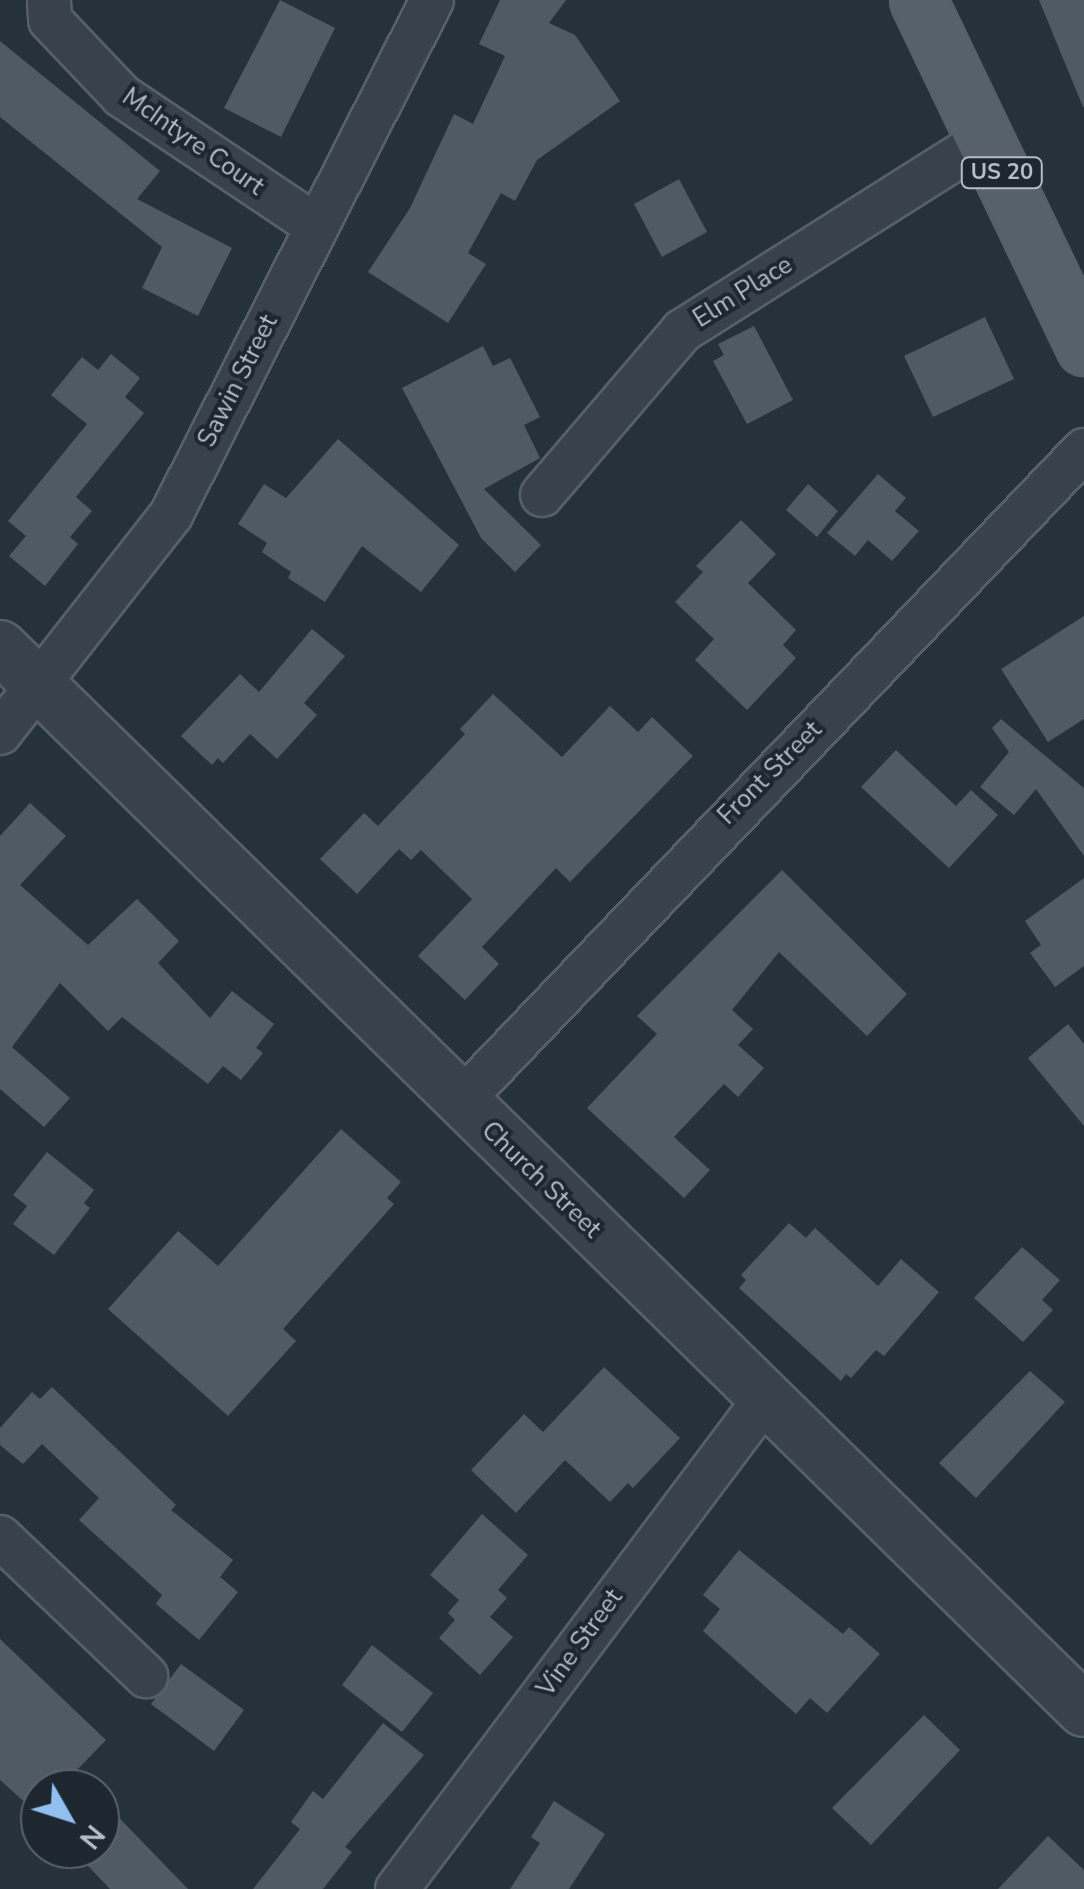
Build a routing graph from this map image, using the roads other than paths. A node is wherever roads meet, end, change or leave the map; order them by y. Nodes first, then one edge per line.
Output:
1 (49, 0) edge
2 (432, 0) edge
3 (918, 0) edge
4 (986, 139) junction
5 (316, 226) junction
6 (1084, 347) edge
7 (1084, 450) edge
8 (542, 495) dead end
9 (0, 647) edge
10 (39, 685) junction
11 (0, 733) edge
12 (460, 1101) junction
13 (765, 1399) junction
14 (0, 1537) edge
15 (146, 1676) dead end
16 (1084, 1710) edge
17 (397, 1889) edge

1 - 5 street, McIntyre Court
2 - 5 street, Sawin Street
3 - 4 main road, US 20
4 - 6 main road, US 20
4 - 8 street, Elm Place
5 - 10 street, Sawin Street
7 - 12 street, Front Street
9 - 10 street, Church Street
10 - 11 street, Sawin Street
10 - 12 street, Church Street
12 - 13 street, Church Street
13 - 16 street, Church Street
13 - 17 street, Vine Street
14 - 15 street

